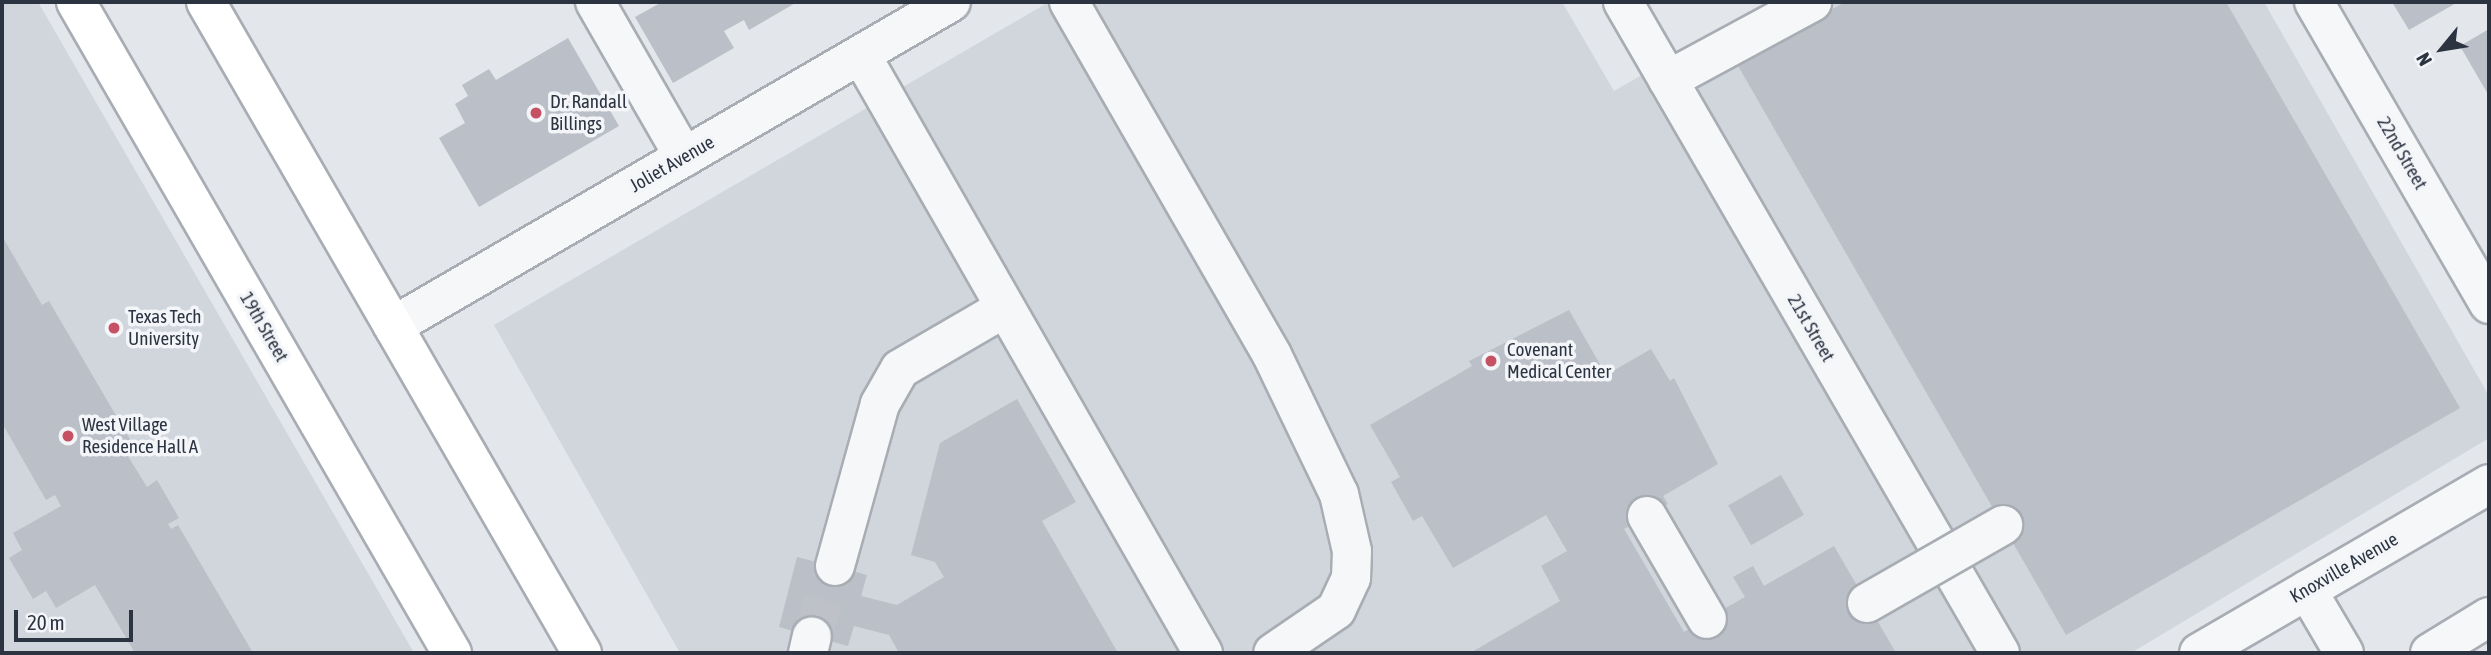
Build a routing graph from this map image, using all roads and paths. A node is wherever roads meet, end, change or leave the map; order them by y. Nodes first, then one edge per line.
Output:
1 (76, 2) edge
2 (206, 2) edge
3 (595, 2) edge
4 (1069, 2) edge
5 (1623, 2) edge
6 (1812, 2) edge
7 (2314, 2) edge
8 (936, 5) edge
9 (861, 55) junction
10 (1668, 80) junction
11 (684, 157) junction
12 (2489, 304) edge
13 (1005, 308) junction
14 (393, 326) junction
15 (2489, 484) edge
16 (1647, 516) dead end
17 (2003, 525) dead end
18 (835, 566) tunnel mouth
19 (2307, 590) junction
20 (1867, 603) dead end
21 (2489, 617) edge
22 (1707, 619) dead end
23 (452, 653) edge
24 (582, 653) edge
25 (1203, 653) edge
26 (1273, 653) edge
27 (2000, 653) edge
28 (2199, 653) edge
29 (2344, 653) edge
30 (2430, 653) edge

1 - 23 main road, 19th Street
2 - 14 main road
3 - 11 street
4 - 26 street
5 - 10 street, 21st Street
6 - 10 street
7 - 12 street, 22nd Street
8 - 9 street, Joliet Avenue
9 - 11 street, Joliet Avenue
9 - 13 street
10 - 27 street, 21st Street
11 - 14 street, Joliet Avenue
13 - 18 street
13 - 25 street
14 - 24 main road
15 - 19 street, Knoxville Avenue
16 - 22 street
17 - 20 street, bridge
19 - 28 street, Knoxville Avenue
19 - 29 street
21 - 30 street

